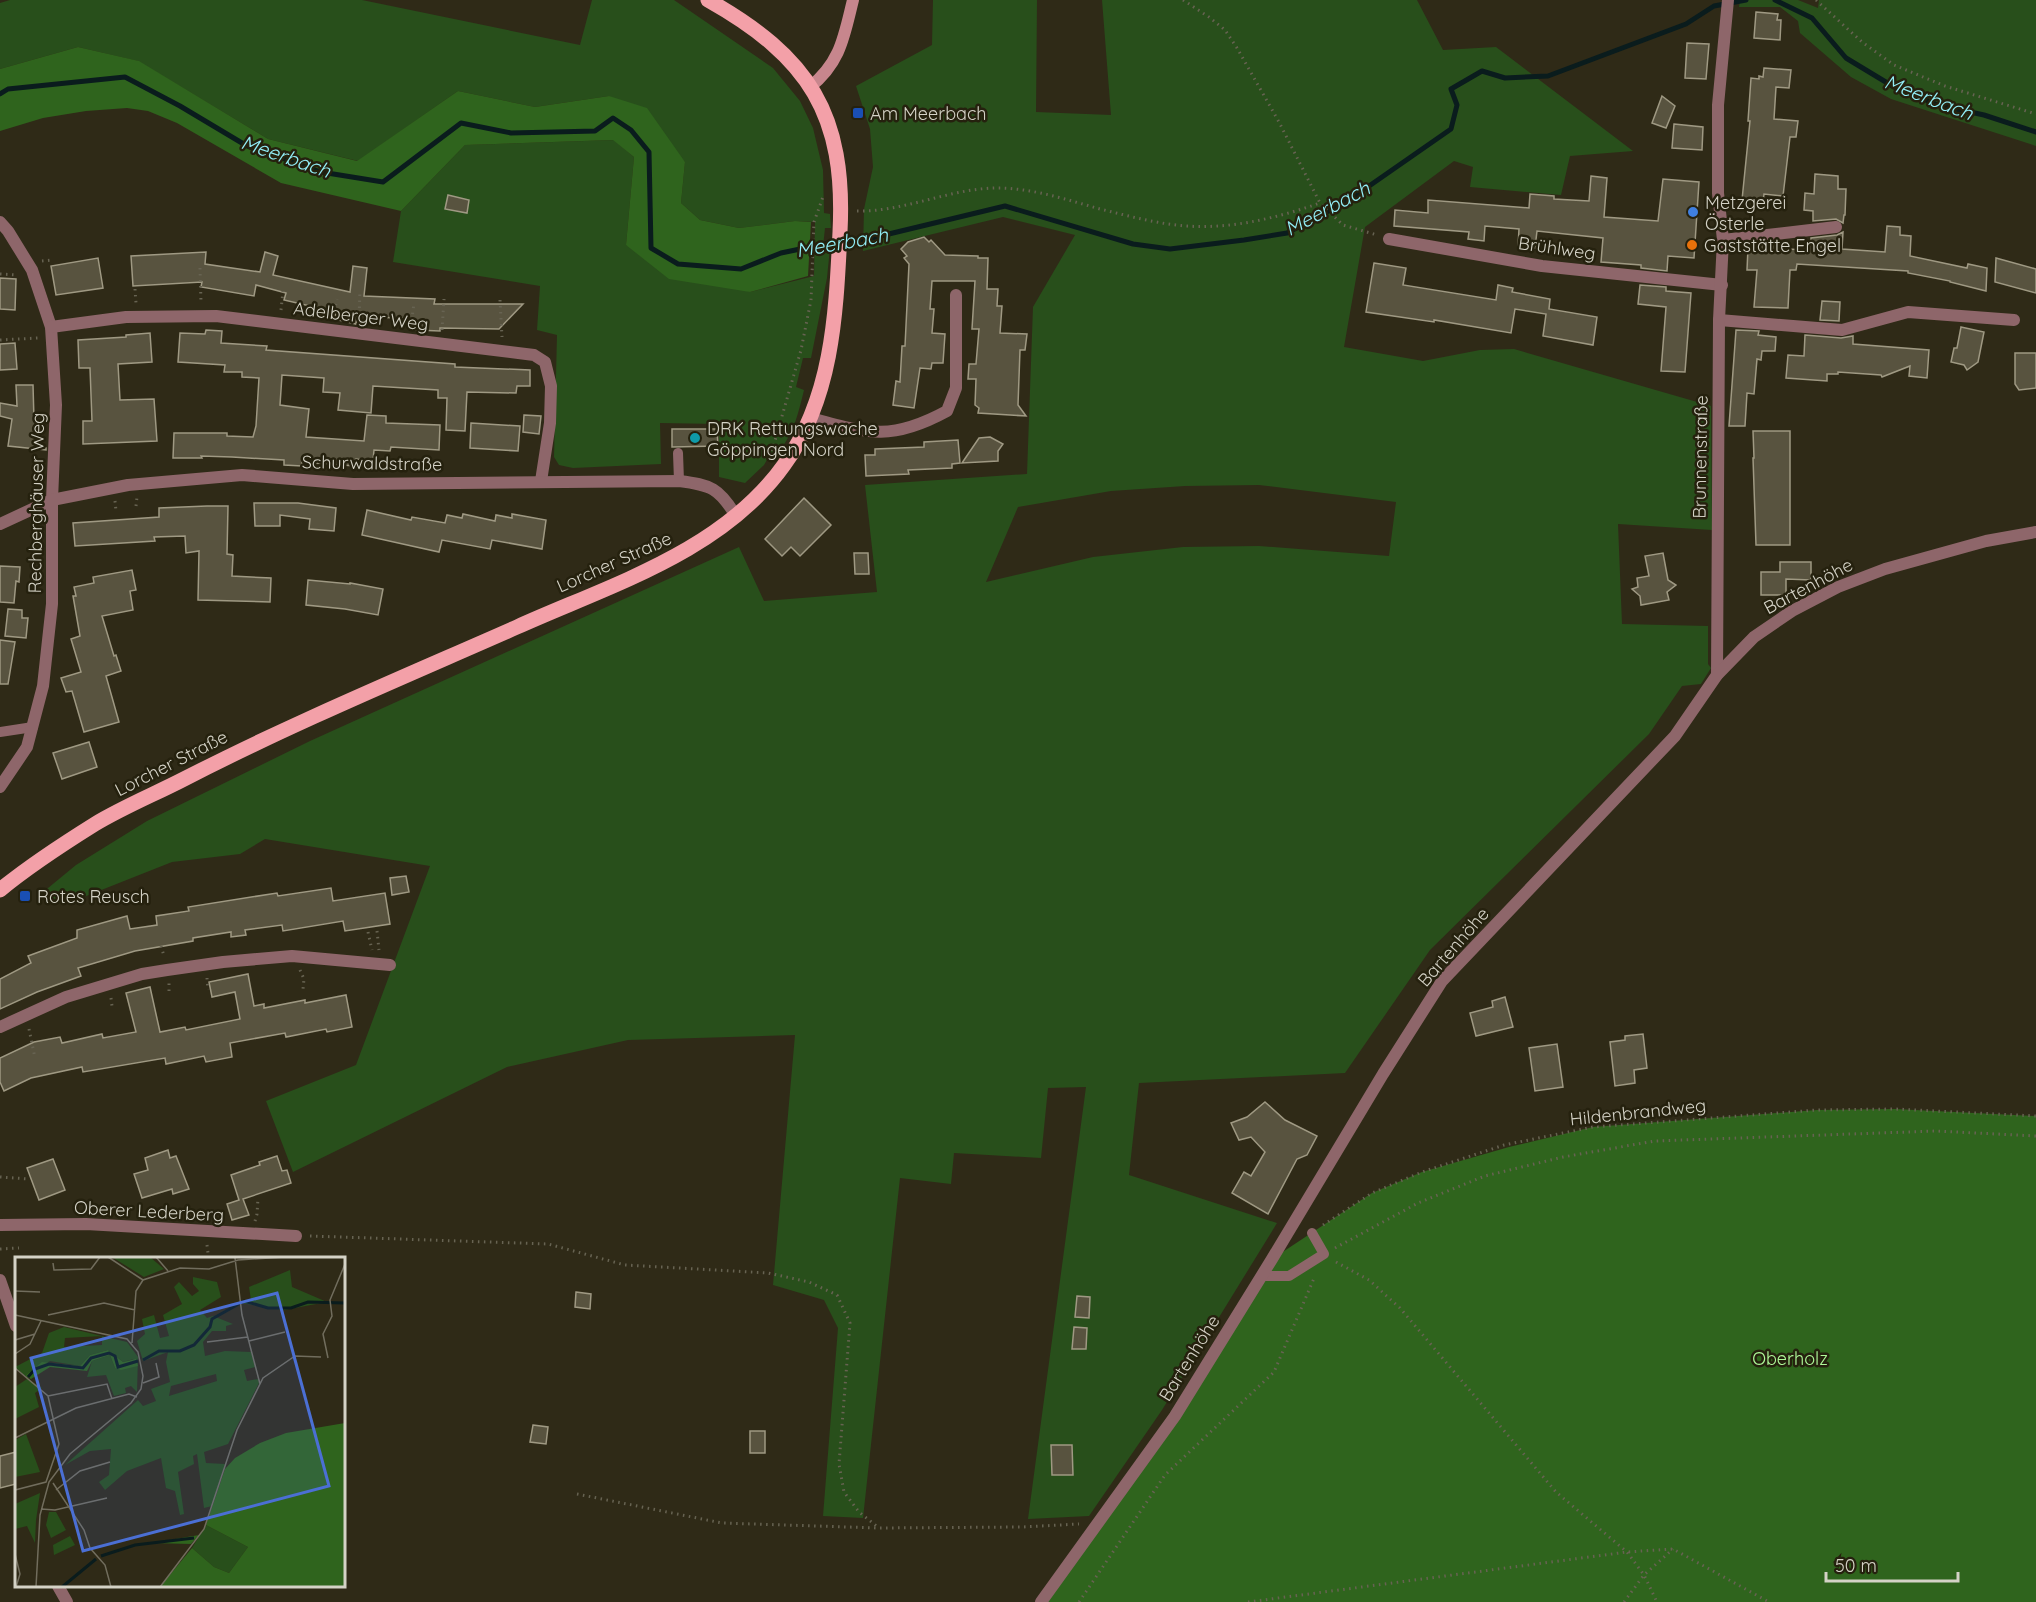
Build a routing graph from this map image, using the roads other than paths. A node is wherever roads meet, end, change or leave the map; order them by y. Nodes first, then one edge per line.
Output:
1 (708, 0) edge
2 (853, 0) edge
3 (1728, 0) edge
4 (810, 87) junction
5 (0, 222) edge
6 (1836, 227) dead end
7 (1389, 239) road end
8 (1723, 240) junction
9 (1722, 285) junction
10 (956, 295) dead end
11 (1719, 320) junction
12 (2014, 320) dead end
13 (51, 332) junction
14 (811, 418) junction
15 (678, 453) dead end
16 (541, 481) junction
17 (678, 481) junction
18 (51, 500) junction
19 (736, 516) junction
20 (0, 524) edge
21 (2036, 532) edge
22 (1717, 675) junction
23 (33, 727) junction
24 (0, 732) edge
25 (0, 787) edge
26 (0, 890) edge
27 (390, 965) dead end
28 (0, 1027) edge
29 (0, 1225) edge
30 (1312, 1233) road end
31 (296, 1236) road end
32 (1262, 1276) junction
33 (0, 1280) edge
34 (15, 1323) edge
35 (59, 1587) edge
36 (67, 1602) edge
37 (1041, 1602) edge

1 - 4 main road, Lorcher Straße
2 - 4 street
3 - 8 street, Brunnenstraße
4 - 14 main road, Lorcher Straße
5 - 13 street, Rechberghäuser Weg
6 - 8 street
7 - 9 street, Brühlweg
8 - 9 street, Brunnenstraße
9 - 11 street, Brunnenstraße
10 - 14 street
11 - 12 street
11 - 22 street, Brunnenstraße
13 - 16 street, Adelberger Weg
13 - 18 street, Rechberghäuser Weg
14 - 19 main road, Lorcher Straße
15 - 17 lane
16 - 17 street, Schurwaldstraße
16 - 18 street, Schurwaldstraße
17 - 19 street, Schurwaldstraße
18 - 20 street, Schurwaldstraße
18 - 23 street, Rechberghäuser Weg
19 - 26 main road, Lorcher Straße
21 - 22 street, Bartenhöhe
22 - 32 street, Bartenhöhe
23 - 24 lane
23 - 25 street, Rechberghäuser Weg
27 - 28 street
29 - 31 street, Oberer Lederberg
30 - 32 lane
32 - 37 street, Bartenhöhe
33 - 34 street
35 - 36 street

